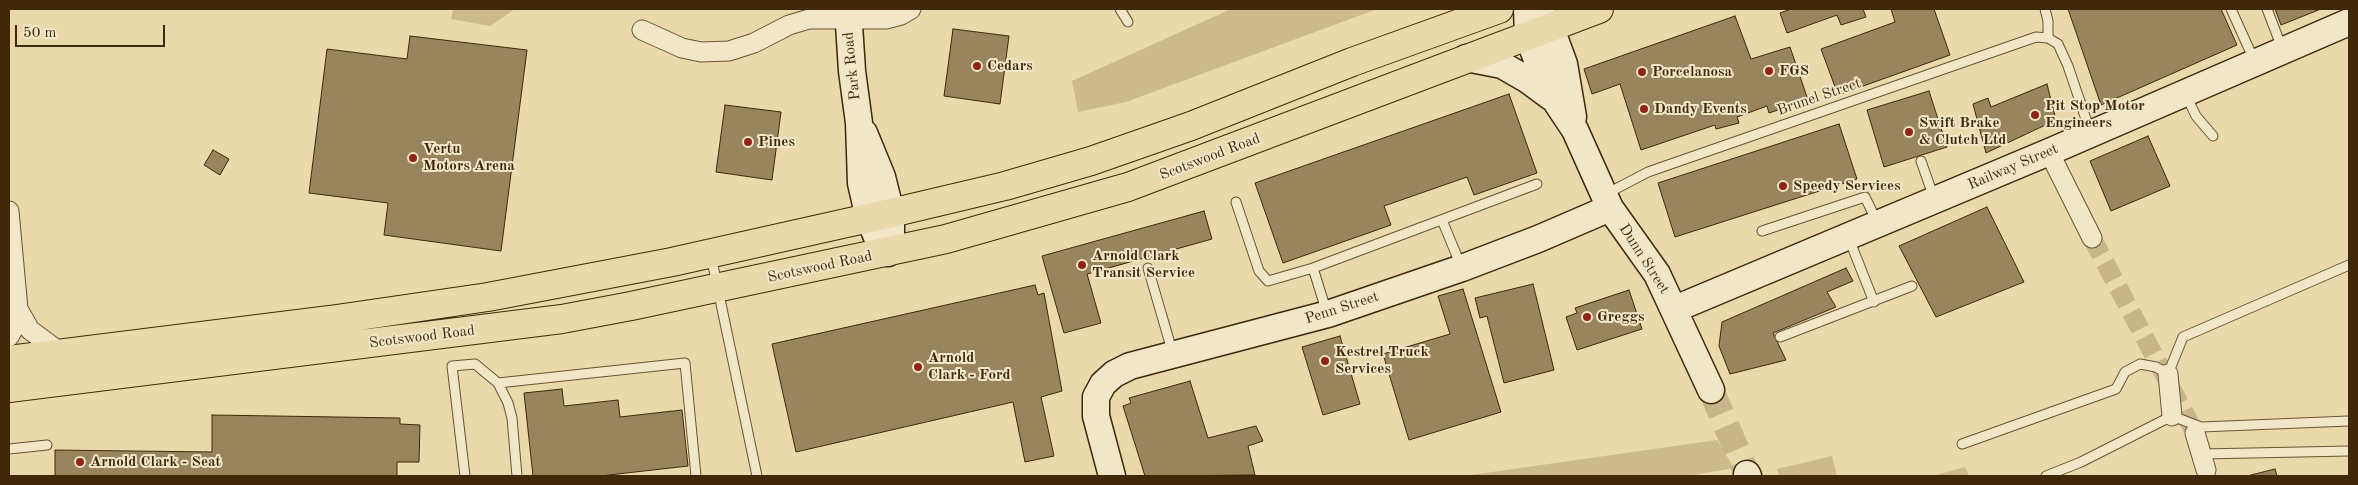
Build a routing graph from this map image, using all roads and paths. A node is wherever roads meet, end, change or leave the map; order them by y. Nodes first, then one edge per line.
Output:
1 (911, 9) edge
2 (1120, 9) edge
3 (1499, 9) edge
4 (1599, 9) edge
5 (2045, 9) edge
6 (2232, 9) edge
7 (2267, 9) edge
8 (848, 13) edge
9 (1536, 20) edge
10 (1128, 22) dead end
11 (2349, 22) edge
12 (642, 30) dead end
13 (2048, 38) junction
14 (2283, 50) junction
15 (1466, 58) junction
16 (2255, 62) junction
17 (2184, 93) junction
18 (1557, 103) junction
19 (1575, 130) junction
20 (2091, 133) junction
21 (2214, 136) dead end
22 (2049, 152) junction
23 (1920, 161) dead end
24 (1537, 184) dead end
25 (1935, 200) junction
26 (1236, 202) dead end
27 (1607, 202) junction
28 (9, 211) edge
29 (880, 215) junction
30 (1442, 220) junction
31 (1878, 224) junction
32 (1762, 231) dead end
33 (1848, 237) junction
34 (2092, 238) tunnel mouth
35 (710, 253) junction
36 (888, 253) junction
37 (2349, 265) edge
38 (1148, 268) dead end
39 (1313, 268) junction
40 (1462, 268) junction
41 (1912, 286) dead end
42 (718, 288) junction
43 (1874, 302) junction
44 (18, 309) junction
45 (1675, 310) junction
46 (1328, 314) junction
47 (1780, 337) dead end
48 (9, 338) edge
49 (61, 353) junction
50 (1174, 356) junction
51 (9, 360) edge
52 (2168, 374) junction
53 (498, 383) junction
54 (9, 388) edge
55 (1711, 390) tunnel mouth
56 (2172, 416) junction
57 (2349, 421) edge
58 (2195, 434) tunnel mouth
59 (1962, 444) dead end
60 (47, 445) dead end
61 (9, 449) edge
62 (2349, 451) edge
63 (2202, 467) edge
64 (465, 476) edge
65 (517, 476) edge
66 (696, 476) edge
67 (757, 476) edge
68 (1112, 476) edge
69 (2046, 476) edge

1 - 8 street
2 - 10 lane
3 - 29 main road, Scotswood Road
4 - 9 main road, Scotswood Road
5 - 13 lane
6 - 16 lane
7 - 14 lane
8 - 12 street
8 - 29 street, Park Road
9 - 15 main road, Scotswood Road
9 - 18 street, Dunn Street
9 - 19 street, Dunn Street
11 - 14 street, Railway Street
13 - 20 lane
13 - 27 lane, Brunel Street
14 - 16 street, Railway Street
15 - 18 street, Dunn Street
15 - 36 main road, Scotswood Road
16 - 17 street, Railway Street
17 - 20 street, Railway Street
17 - 21 lane
18 - 19 street, Dunn Street
19 - 27 street, Dunn Street
20 - 22 street, Railway Street
22 - 25 street, Railway Street
22 - 34 street
23 - 25 lane
24 - 30 lane
25 - 31 street, Railway Street
26 - 39 lane
27 - 40 street, Penn Street
27 - 45 street, Dunn Street
28 - 44 street
29 - 35 main road, Scotswood Road
29 - 36 street, Park Road
30 - 39 lane
30 - 40 lane
31 - 32 lane
31 - 33 street, Railway Street
33 - 43 lane
33 - 45 street, Railway Street
35 - 42 lane
35 - 49 main road, Scotswood Road
36 - 42 main road, Scotswood Road
37 - 52 lane
38 - 50 lane
39 - 46 lane
40 - 46 street, Penn Street
41 - 43 lane
42 - 54 main road, Scotswood Road
42 - 67 lane
43 - 47 lane
44 - 48 street
44 - 49 street
45 - 55 street, Dunn Street
46 - 50 street, Penn Street
49 - 51 main road, Scotswood Road
50 - 68 street, Penn Street
52 - 56 street
52 - 59 lane
53 - 64 lane
53 - 65 lane
53 - 66 lane
56 - 57 lane
56 - 69 lane
58 - 63 street
60 - 61 lane
62 - 63 lane

